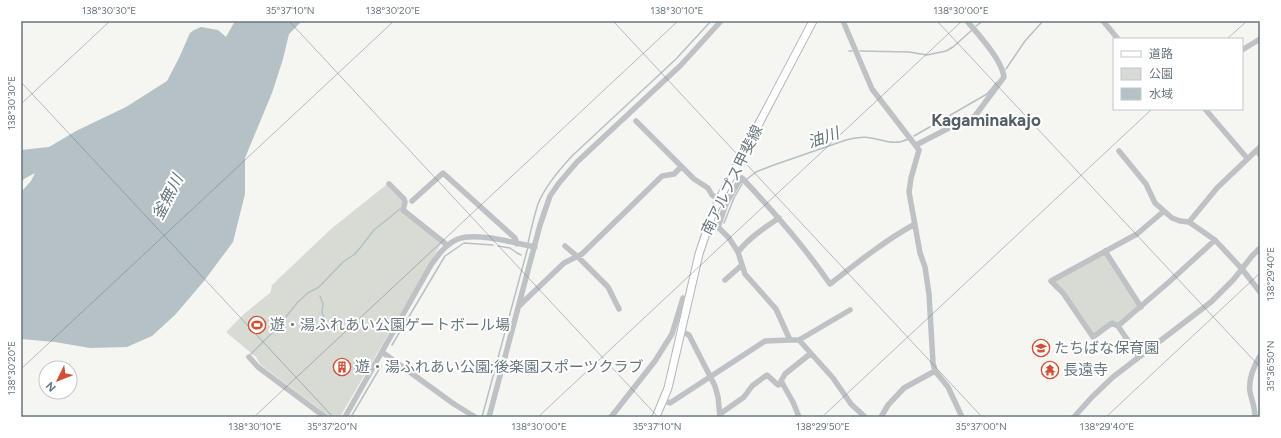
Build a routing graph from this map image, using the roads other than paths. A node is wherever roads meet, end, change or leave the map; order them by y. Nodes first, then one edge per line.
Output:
1 (721, 21) edge
2 (813, 21) edge
3 (843, 21) edge
4 (967, 21) edge
5 (1103, 21) edge
6 (1117, 38) edge
7 (1260, 39) edge
8 (1243, 49) edge
9 (1205, 110) edge
10 (636, 121) dead end
11 (916, 145) junction
12 (1119, 151) dead end
13 (1259, 151) edge
14 (1247, 158) junction
15 (681, 167) junction
16 (389, 184) dead end
17 (719, 200) junction
18 (412, 201) dead end
19 (726, 204) junction
20 (1164, 211) junction
21 (779, 218) junction
22 (1189, 222) junction
23 (915, 224) junction
24 (1215, 240) junction
25 (517, 244) junction
26 (447, 245) junction
27 (565, 246) dead end
28 (535, 247) junction
29 (1260, 248) edge
30 (1105, 251) junction
31 (738, 252) junction
32 (578, 257) junction
33 (742, 265) junction
34 (1242, 269) junction
35 (725, 280) dead end
36 (1260, 292) edge
37 (689, 300) junction
38 (1140, 306) junction
39 (518, 307) junction
40 (619, 309) dead end
41 (850, 310) dead end
42 (1118, 326) junction
43 (682, 331) junction
44 (790, 340) junction
45 (799, 340) junction
46 (382, 352) junction
47 (810, 354) junction
48 (1260, 356) edge
49 (1139, 357) junction
50 (249, 358) dead end
51 (935, 371) junction
52 (710, 377) junction
53 (782, 384) junction
54 (663, 400) junction
55 (720, 416) edge
56 (325, 417) edge
57 (345, 417) edge
58 (475, 417) edge
59 (489, 417) edge
60 (611, 417) edge
61 (656, 417) edge
62 (799, 417) edge
63 (865, 417) edge
64 (881, 417) edge
65 (962, 417) edge
66 (1074, 417) edge
67 (1255, 417) edge

1 - 28 street
2 - 17 main road, 南アルプス甲斐線
3 - 11 street
4 - 11 street
5 - 6 street
7 - 8 street
9 - 14 street
10 - 15 street
11 - 23 street
12 - 20 street
13 - 14 street
14 - 22 street
15 - 17 street
15 - 32 street
16 - 26 street
17 - 19 street
17 - 37 main road, 南アルプス甲斐線
18 - 25 street
19 - 21 street
19 - 31 street
20 - 22 street
20 - 30 street
21 - 23 street
21 - 31 street
22 - 24 street
23 - 51 street
24 - 34 street
24 - 38 street
25 - 26 street
25 - 28 street
26 - 46 street
27 - 32 street
28 - 39 street
29 - 34 street
30 - 38 street
30 - 42 street
31 - 33 street
32 - 39 street
32 - 40 street
33 - 35 street
33 - 44 street
34 - 36 street
34 - 49 street
37 - 43 main road, 南アルプス甲斐線
37 - 60 street
38 - 42 street
39 - 59 street
41 - 45 street
42 - 49 street
43 - 52 street
43 - 54 main road, 南アルプス甲斐線
44 - 45 street
44 - 52 street
45 - 47 street
46 - 57 street
46 - 58 street
47 - 53 street
47 - 63 street
48 - 67 street
49 - 66 street
50 - 56 street
51 - 64 street
51 - 65 street
52 - 54 street
52 - 55 street
53 - 55 street
53 - 62 street
54 - 61 main road, 南アルプス甲斐線

